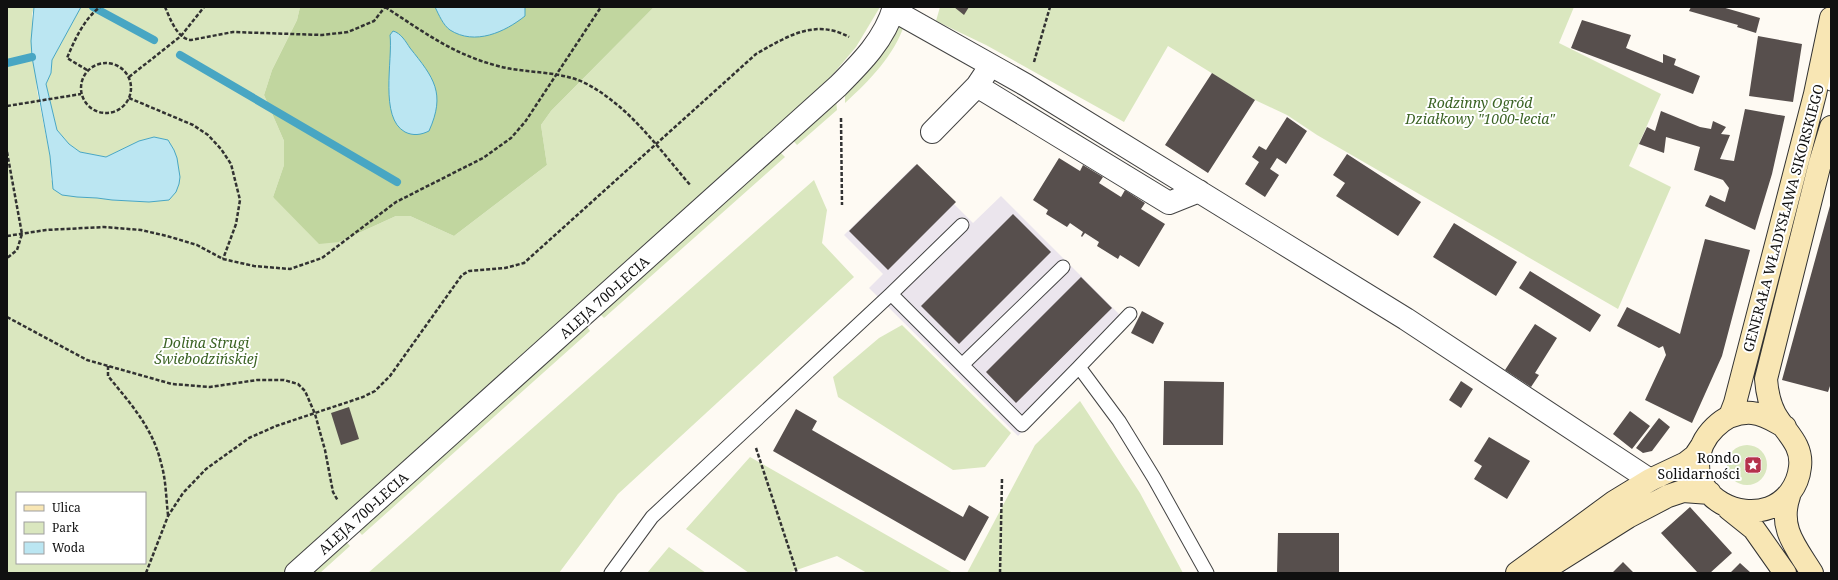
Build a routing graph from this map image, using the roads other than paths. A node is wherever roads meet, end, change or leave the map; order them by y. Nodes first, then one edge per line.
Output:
1 (893, 8) edge
2 (1831, 18) edge
3 (1823, 60) junction
4 (982, 61) junction
5 (1831, 84) edge
6 (977, 86) junction
7 (1831, 127) edge
8 (932, 132) dead end
9 (1826, 158) edge
10 (1199, 191) junction
11 (962, 225) dead end
12 (1062, 266) dead end
13 (891, 294) junction
14 (1130, 314) dead end
15 (962, 365) junction
16 (1079, 367) junction
17 (1730, 416) junction
18 (1785, 427) junction
19 (1701, 447) junction
20 (1650, 480) junction
21 (1710, 493) junction
22 (1789, 496) junction
23 (1728, 508) junction
24 (296, 573) edge
25 (611, 573) edge
26 (1207, 573) edge
27 (1516, 573) edge
28 (1539, 573) edge
29 (1785, 573) edge
30 (1812, 573) edge

1 - 4 street
1 - 24 street, ALEJA 700-LECIA
2 - 3 street, GENERAŁA WŁADYSŁAWA SIKORSKIEGO
3 - 5 lane
3 - 17 street, GENERAŁA WŁADYSŁAWA SIKORSKIEGO
4 - 6 street
4 - 10 street
6 - 8 street
6 - 10 street
7 - 9 street, GENERAŁA WŁADYSŁAWA SIKORSKIEGO
9 - 18 street, GENERAŁA WŁADYSŁAWA SIKORSKIEGO
10 - 20 street
11 - 13 lane
12 - 15 lane
13 - 15 lane
13 - 25 lane
14 - 16 lane
15 - 16 lane
16 - 26 lane
17 - 18 street
17 - 19 street
18 - 22 street
19 - 20 street
19 - 21 street
20 - 27 street
21 - 23 street
21 - 28 street
22 - 23 street
22 - 30 street
23 - 29 street

